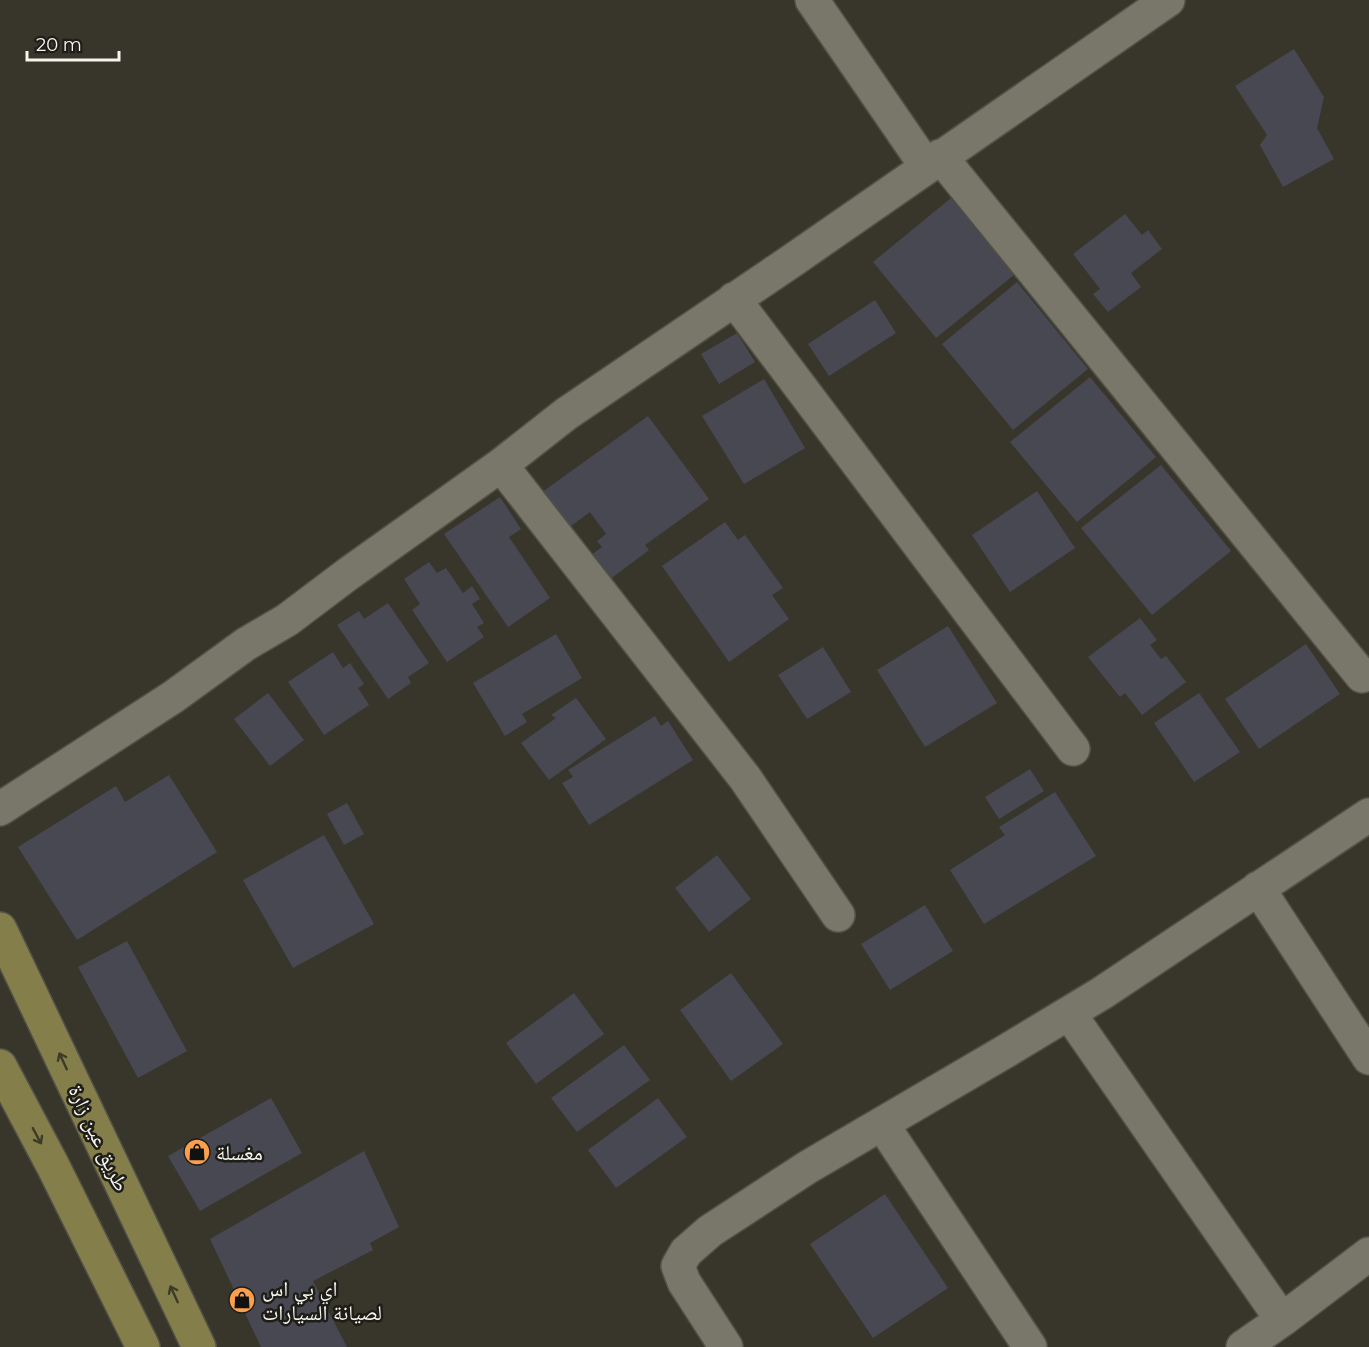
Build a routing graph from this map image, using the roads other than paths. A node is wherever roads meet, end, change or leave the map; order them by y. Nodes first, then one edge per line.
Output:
1 (812, 0) edge
2 (1167, 0) edge
3 (933, 161) junction
4 (734, 299) junction
5 (501, 465) junction
6 (1362, 676) dead end
7 (1073, 749) dead end
8 (0, 809) edge
9 (1369, 815) edge
10 (1258, 888) junction
11 (838, 915) dead end
12 (0, 929) edge
13 (1069, 1013) junction
14 (1369, 1058) edge
15 (0, 1066) edge
16 (882, 1124) junction
17 (1369, 1254) edge
18 (1282, 1320) junction
19 (143, 1347) edge
20 (199, 1347) edge
21 (726, 1347) edge
22 (1030, 1347) edge
23 (1243, 1347) edge

1 - 3 street
2 - 3 street
3 - 4 street
3 - 6 street
4 - 5 street
4 - 7 street
5 - 8 street
5 - 11 street
9 - 10 street
10 - 13 street
10 - 14 street
20 -> 12 main road, طريق عين زارة
13 - 16 street
13 - 18 street
15 -> 19 main road
16 - 21 street
16 - 22 street
17 - 18 street
18 - 23 street

